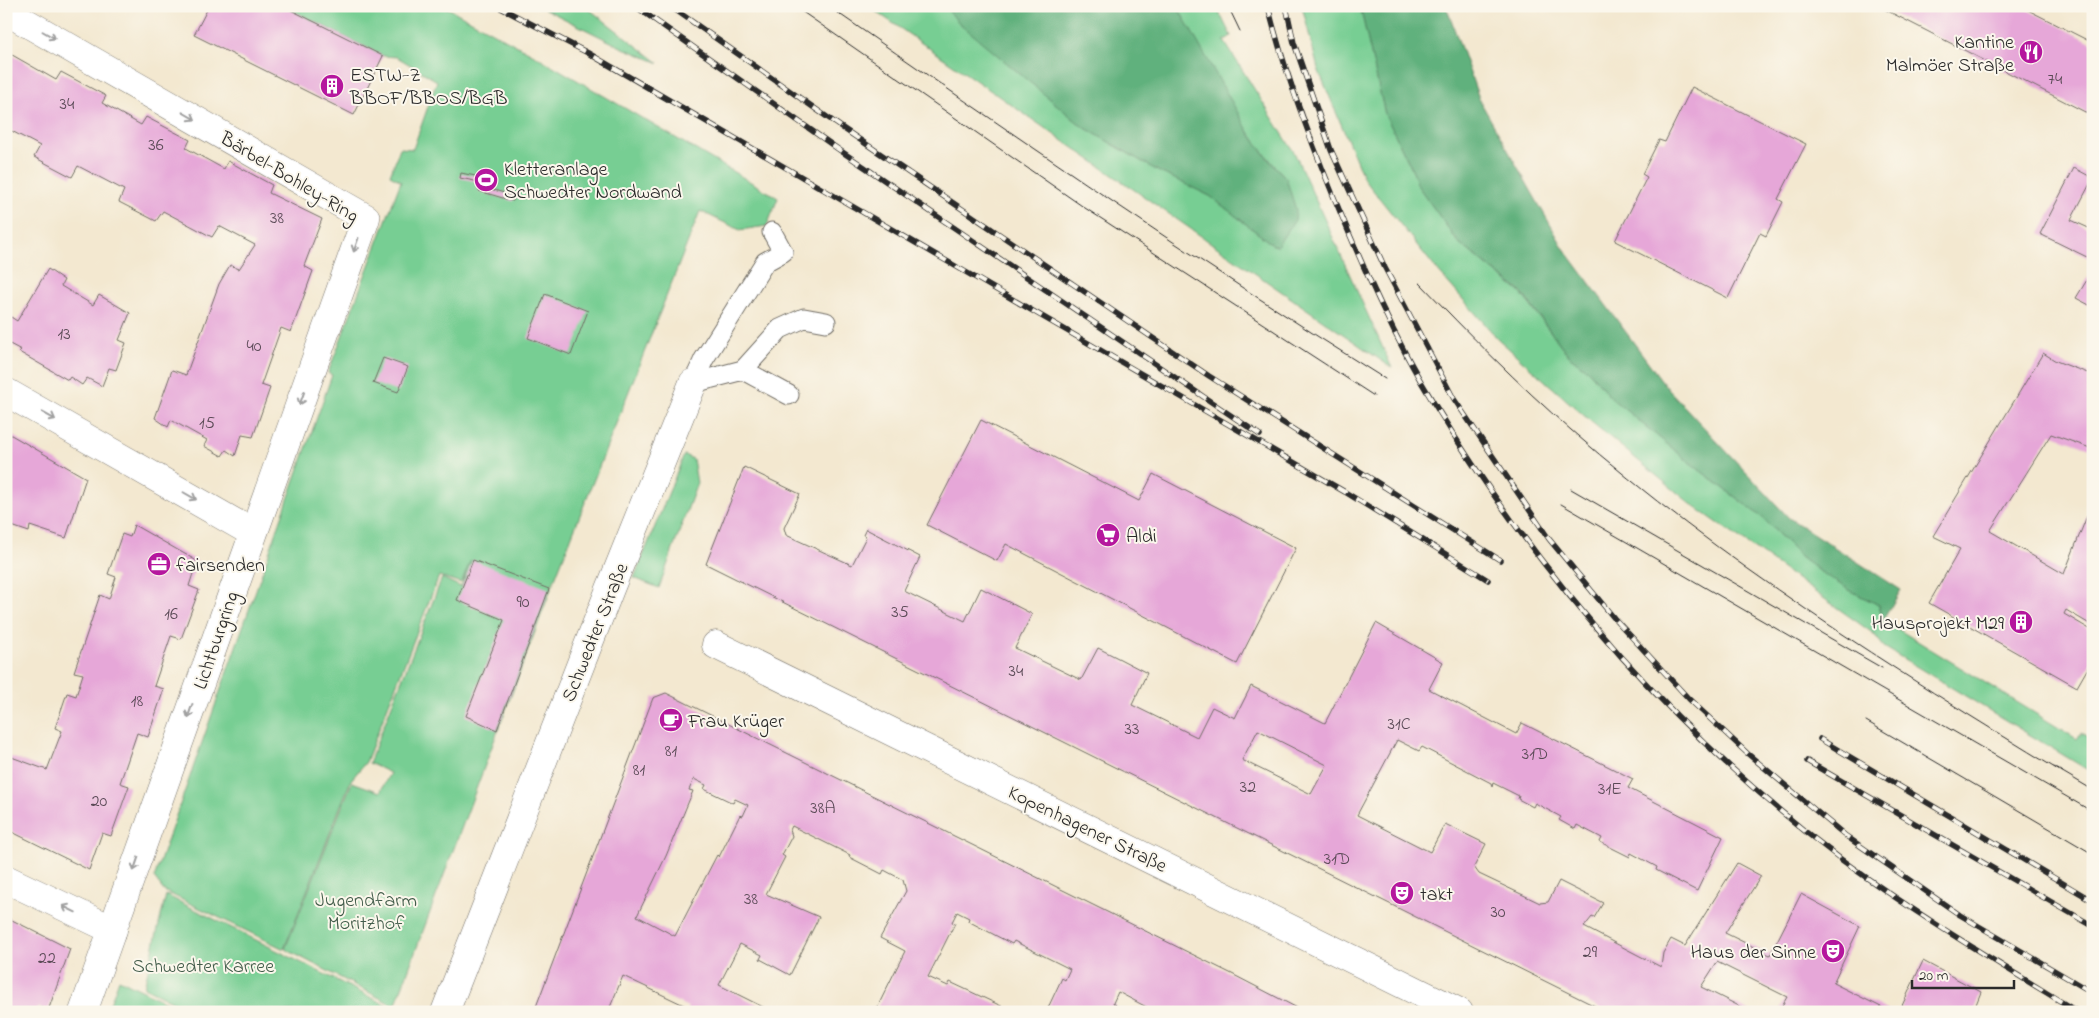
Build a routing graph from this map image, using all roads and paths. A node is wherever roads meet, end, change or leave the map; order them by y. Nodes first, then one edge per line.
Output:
1 (6, 11) edge
2 (782, 233) dead end
3 (826, 322) dead end
4 (743, 370) junction
5 (693, 383) junction
6 (6, 392) edge
7 (789, 395) dead end
8 (253, 533) junction
9 (716, 645) dead end
10 (6, 879) edge
11 (113, 930) junction
12 (83, 1012) edge
13 (445, 1012) edge
14 (1459, 1012) edge

1 -> 8 street, Bärbel-Bohley-Ring
2 - 5 lane, Schwedter Straße
3 - 4 lane
4 - 5 lane
4 - 7 lane
5 - 13 street, Schwedter Straße
6 -> 8 street
8 -> 11 street, Lichtburgring
9 - 14 street, Kopenhagener Straße
11 -> 10 street
11 - 12 street, Lichtburgring

